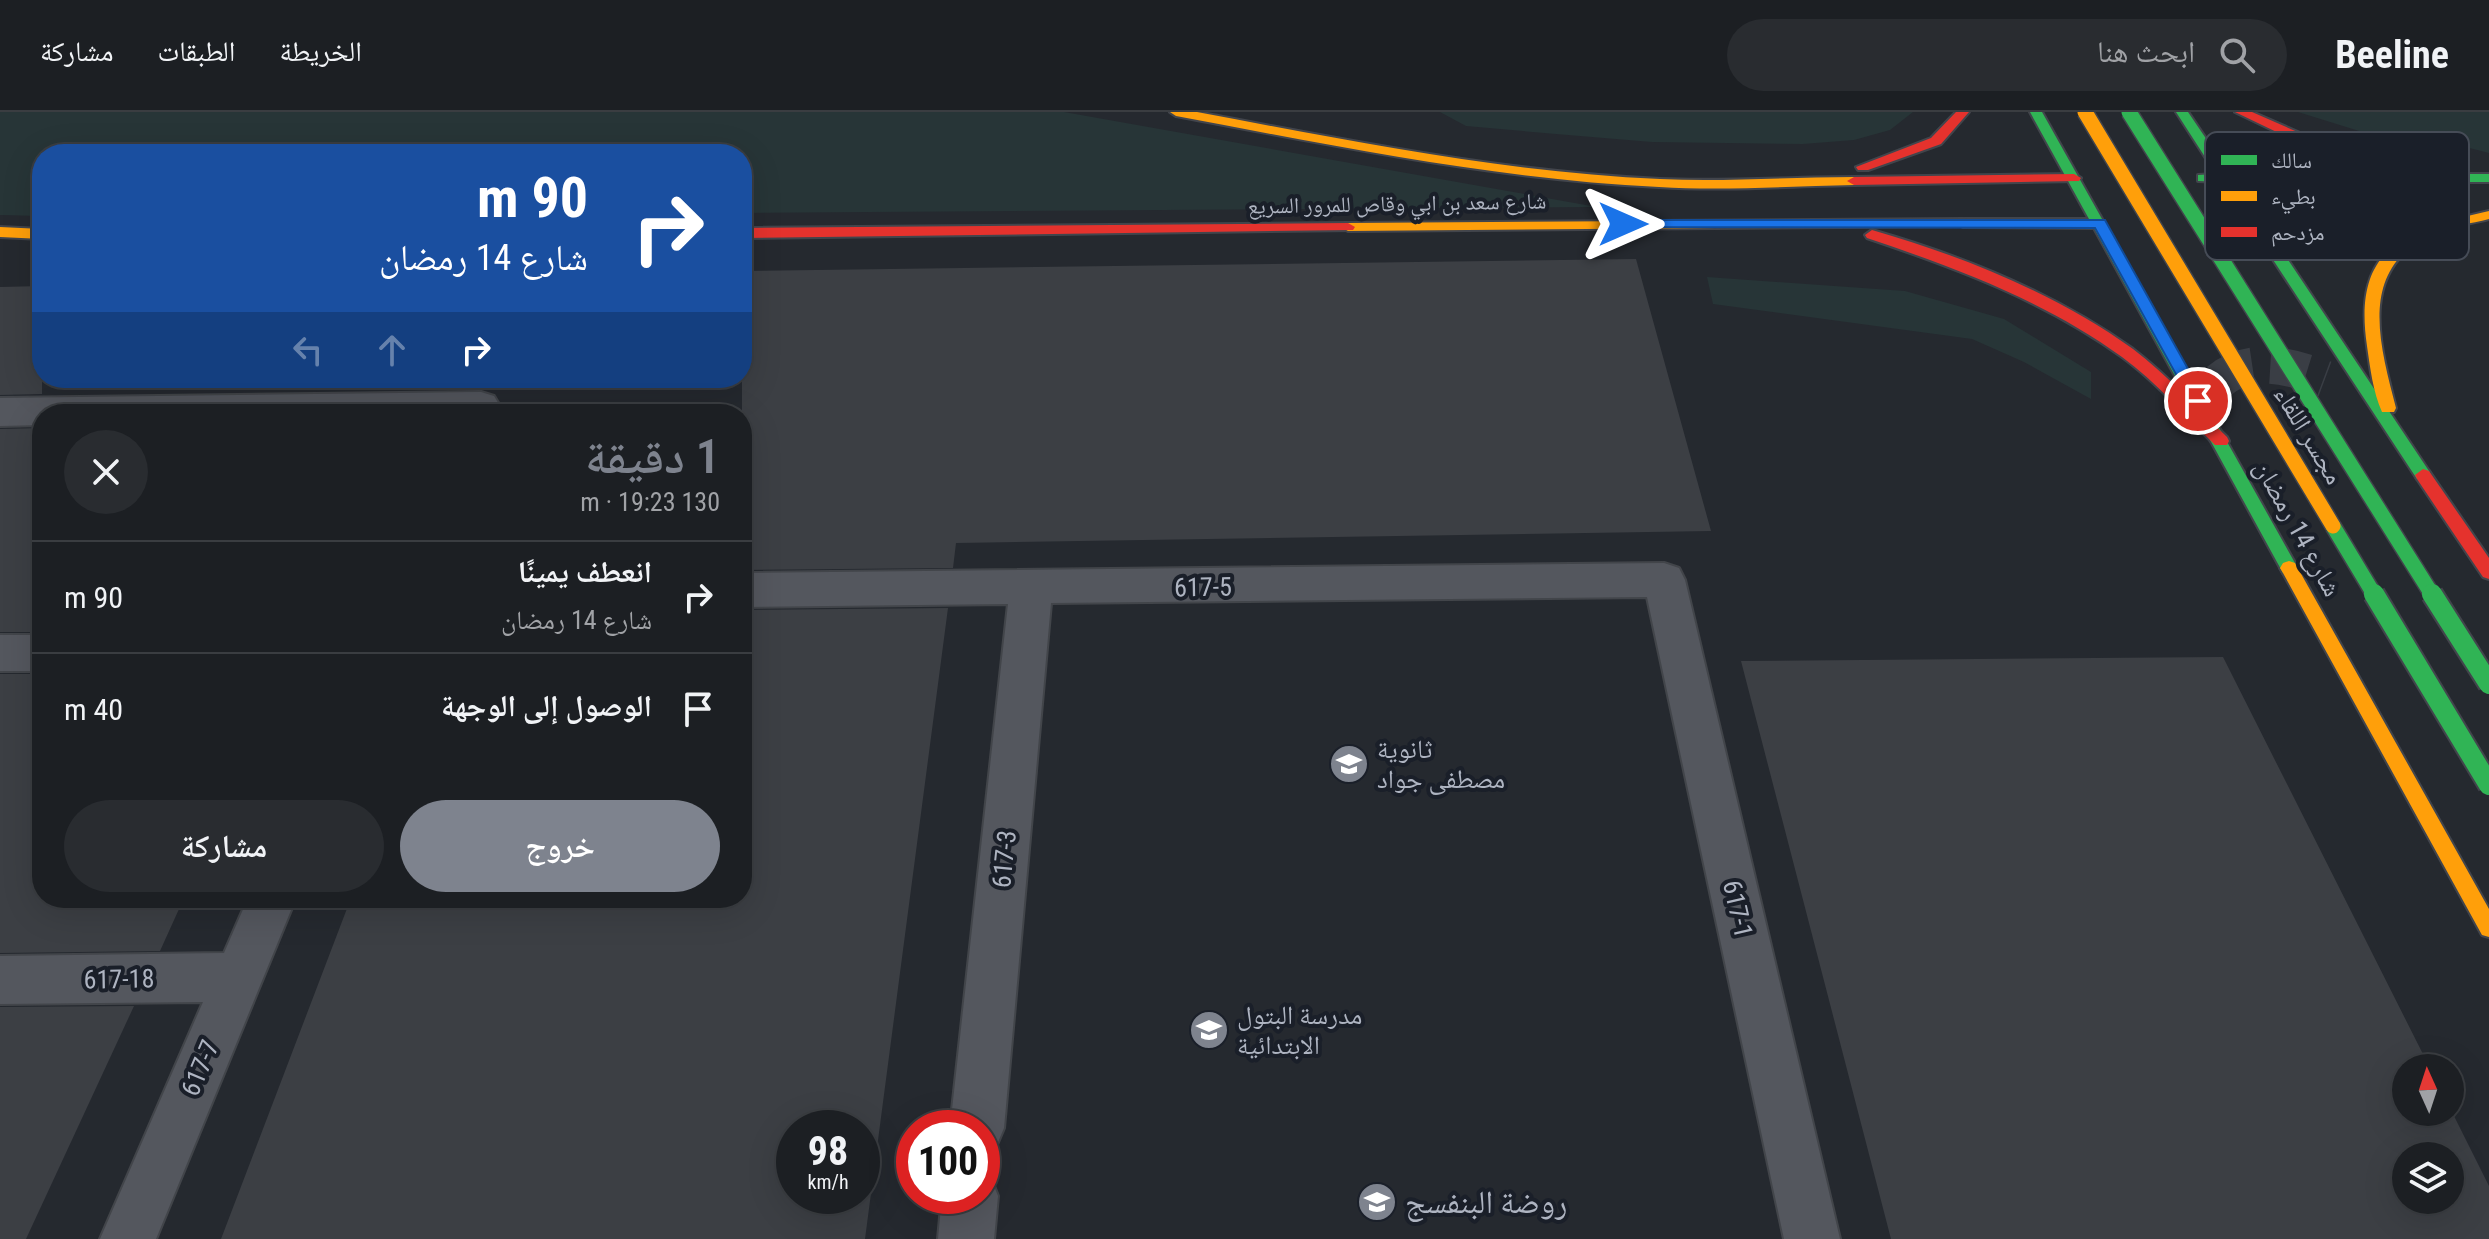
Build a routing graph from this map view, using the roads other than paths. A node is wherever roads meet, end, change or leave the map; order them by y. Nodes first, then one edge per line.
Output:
1 (1176, 112) edge
2 (1963, 112) edge
3 (2036, 112) edge
4 (2085, 112) edge
5 (2129, 112) edge
6 (2182, 112) edge
7 (2241, 112) edge
8 (2286, 132) edge
9 (2205, 148) edge
10 (2074, 178) junction
11 (2100, 178) dead end
12 (2196, 178) dead end
13 (2205, 178) edge
14 (1816, 180) junction
15 (2489, 215) edge
16 (2469, 216) edge
17 (2469, 220) edge
18 (1831, 222) junction
19 (2106, 224) junction
20 (0, 232) edge
21 (752, 233) edge
22 (2205, 233) edge
23 (32, 234) edge
24 (2222, 260) edge
25 (2279, 260) edge
26 (2388, 260) edge
27 (2343, 387) tunnel mouth
28 (2211, 388) dead end
29 (483, 399) edge
30 (297, 404) edge
31 (32, 411) edge
32 (0, 412) edge
33 (2211, 424) junction
34 (2392, 430) junction
35 (2221, 441) junction
36 (2486, 564) edge
37 (1664, 580) joint
38 (752, 590) edge
39 (1031, 590) junction
40 (0, 653) edge
41 (32, 653) edge
42 (2489, 684) edge
43 (2489, 785) edge
44 (268, 908) edge
45 (2489, 928) edge
46 (238, 977) junction
47 (0, 980) edge
48 (979, 1110) edge
49 (968, 1214) edge
50 (128, 1239) edge
51 (966, 1239) edge
52 (1812, 1239) edge

1 - 14 main road, شارع سعد بن ابي وقاص للمرور السريع
2 - 14 main road
3 - 10 main road, شارع 14 رمضان
4 - 43 main road, مجسر اللقاء, bridge
5 - 22 main road, مجسر اللقاء, bridge
6 - 9 main road
7 - 8 main road
10 - 11 main road, شارع سعد بن ابي وقاص للمرور السريع
10 - 14 main road, شارع سعد بن ابي وقاص للمرور السريع
10 - 19 main road, شارع 14 رمضان
12 - 13 main road
15 - 16 main road
15 - 17 main road
18 - 19 main road, شارع سعد بن ابي وقاص للمرور السريع
18 - 21 main road, شارع سعد بن ابي وقاص للمرور السريع
18 - 35 main road
19 - 33 main road, شارع 14 رمضان
20 - 23 main road
24 - 42 main road, مجسر اللقاء, bridge
25 - 34 main road
26 - 34 main road
27 - 34 main road
28 - 33 main road
29 - 30 street
31 - 32 street
33 - 35 main road, شارع 14 رمضان
34 - 36 main road
35 - 45 main road, شارع 14 رمضان
37 - 39 street, 617-5
37 - 52 street, 617-1
38 - 39 street, 617-5
39 - 48 street, 617-3
40 - 41 street
44 - 46 street, 617-7
46 - 47 street, 617-18
46 - 50 street, 617-7
49 - 51 street

